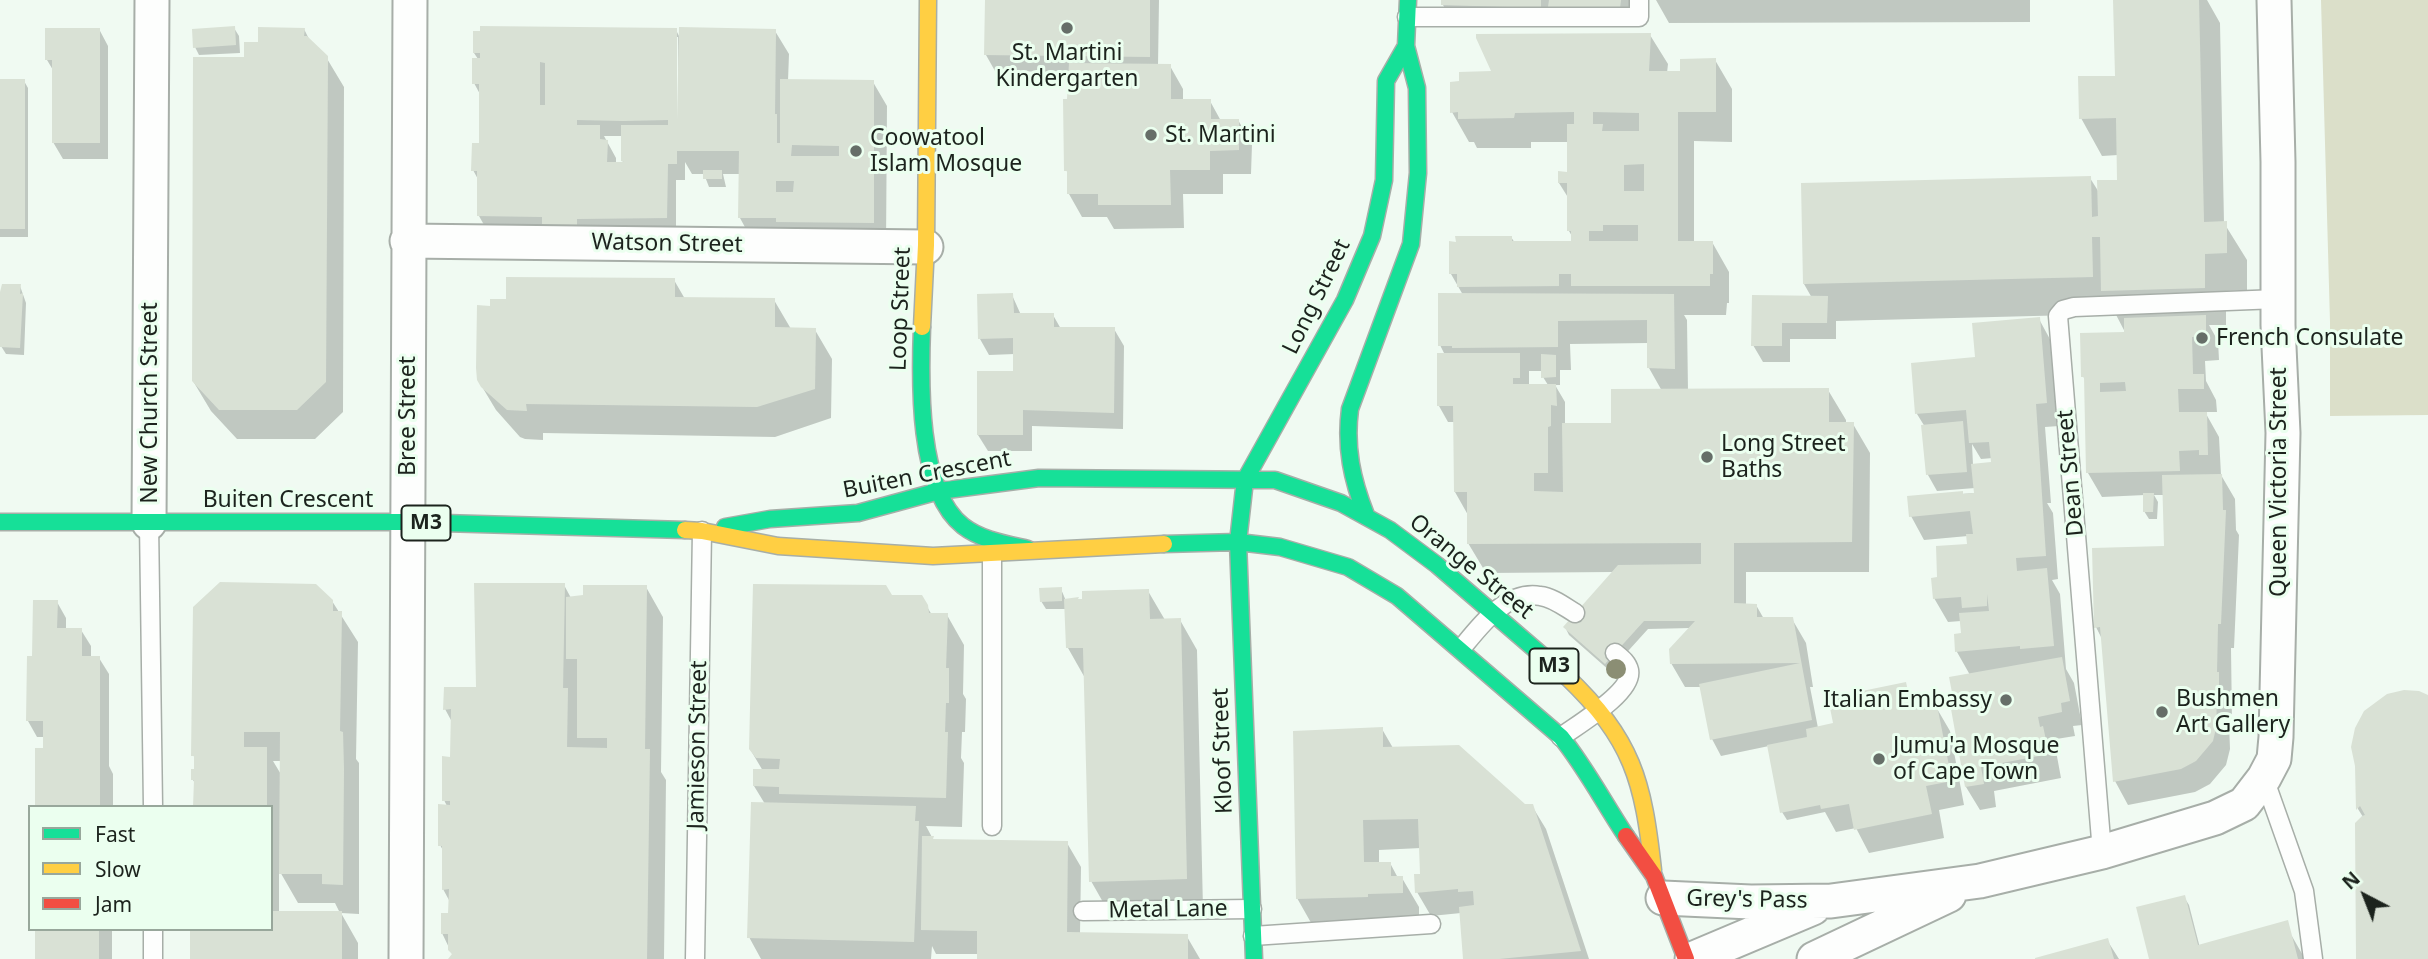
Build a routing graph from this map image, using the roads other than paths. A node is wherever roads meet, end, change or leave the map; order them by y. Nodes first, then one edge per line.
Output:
1 (152, 0) edge
2 (410, 0) edge
3 (928, 0) edge
4 (1639, 0) edge
5 (2274, 0) edge
6 (1408, 8) edge
7 (1406, 46) junction
8 (407, 241) junction
9 (926, 247) junction
10 (2278, 299) junction
11 (1245, 480) junction
12 (939, 491) junction
13 (1366, 515) junction
14 (0, 522) edge
15 (408, 522) junction
16 (149, 523) junction
17 (702, 531) junction
18 (1238, 542) junction
19 (1040, 552) junction
20 (992, 553) junction
21 (1492, 612) junction
22 (1575, 612) dead end
23 (1461, 649) junction
24 (1615, 653) dead end
25 (1599, 709) junction
26 (1561, 737) junction
27 (2264, 778) junction
28 (153, 805) edge
29 (992, 825) dead end
30 (2102, 852) junction
31 (1980, 881) junction
32 (1658, 887) junction
33 (1831, 901) junction
34 (1252, 909) junction
35 (1083, 911) dead end
36 (1431, 924) dead end
37 (153, 931) edge
38 (1253, 936) junction
39 (1813, 958) edge
40 (153, 959) edge
41 (406, 959) edge
42 (695, 959) edge
43 (1254, 959) edge
44 (1686, 959) edge
45 (1692, 959) edge
46 (2313, 959) edge

1 - 16 street, New Church Street
2 - 8 street, Bree Street
3 - 9 main road, Loop Street
4 - 6 lane
5 - 10 street, Queen Victoria Street
6 - 7 main road, Long Street
7 - 11 main road, Long Street
7 - 13 main road
8 - 9 street, Watson Street
8 - 15 street, Bree Street
9 - 12 main road, Loop Street
10 - 27 street, Queen Victoria Street
10 - 30 lane, Dean Street
11 - 12 main road, Buiten Crescent / M3
11 - 13 main road, Orange Street / M3
11 - 18 main road, Kloof Street
12 - 17 main road, Buiten Crescent / M3
12 - 19 main road, Loop Street
13 - 21 main road, Orange Street / M3
14 - 16 main road, Buiten Crescent / M3
15 - 16 main road, Buiten Crescent / M3
15 - 17 main road, Buiten Crescent / M3
15 - 41 street, Bree Street
16 - 28 lane, New Church Street
17 - 20 main road, Buiten Crescent / M3
17 - 42 lane, Jamieson Street
18 - 19 main road, Buiten Crescent / M3
18 - 23 main road, Orange Street / M3
18 - 34 main road, Kloof Street
19 - 20 main road, Buiten Crescent / M3
20 - 29 lane
21 - 22 lane
21 - 23 lane
21 - 25 main road, Orange Street / M3
23 - 26 main road, Orange Street / M3
24 - 25 lane
25 - 26 lane
25 - 32 main road, Orange Street / M3
26 - 32 main road, Orange Street / M3
27 - 30 street, Queen Victoria Street
27 - 46 lane
30 - 31 street, Grey's Pass
31 - 33 street, Grey's Pass
31 - 39 street, Grey's Pass
32 - 33 street, Grey's Pass
32 - 44 main road, Orange Street / M3
33 - 45 street, Grey's Pass
34 - 35 lane, Metal Lane
34 - 38 main road, Kloof Street
36 - 38 lane
37 - 40 lane
38 - 43 main road, Kloof Street

